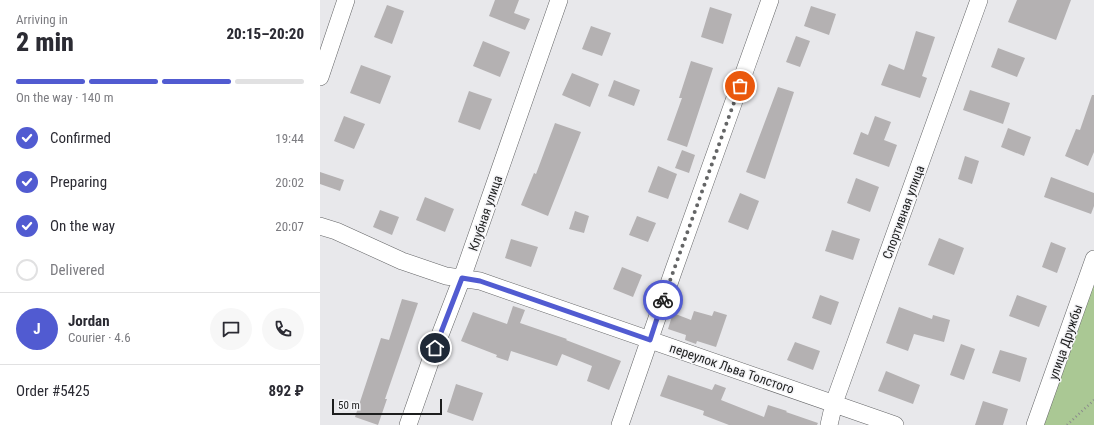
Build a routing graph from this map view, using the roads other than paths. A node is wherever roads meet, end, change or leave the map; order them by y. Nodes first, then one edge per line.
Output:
1 (346, 0) edge
2 (559, 0) edge
3 (770, 0) edge
4 (979, 0) edge
5 (320, 77) edge
6 (320, 226) edge
7 (1094, 259) edge
8 (462, 278) junction
9 (650, 340) junction
10 (834, 403) junction
11 (408, 425) edge
12 (620, 425) edge
13 (829, 425) edge
14 (896, 425) edge
15 (1035, 425) edge

1 - 5 street
2 - 8 street, Клубная улица
3 - 9 street
4 - 10 street, Спортивная улица
6 - 8 street, переулок Льва Толстого
7 - 15 street, улица Дружбы
8 - 9 street, переулок Льва Толстого
8 - 11 street, Клубная улица
9 - 10 street, переулок Льва Толстого
9 - 12 street
10 - 13 street, Спортивная улица
10 - 14 street, переулок Льва Толстого

